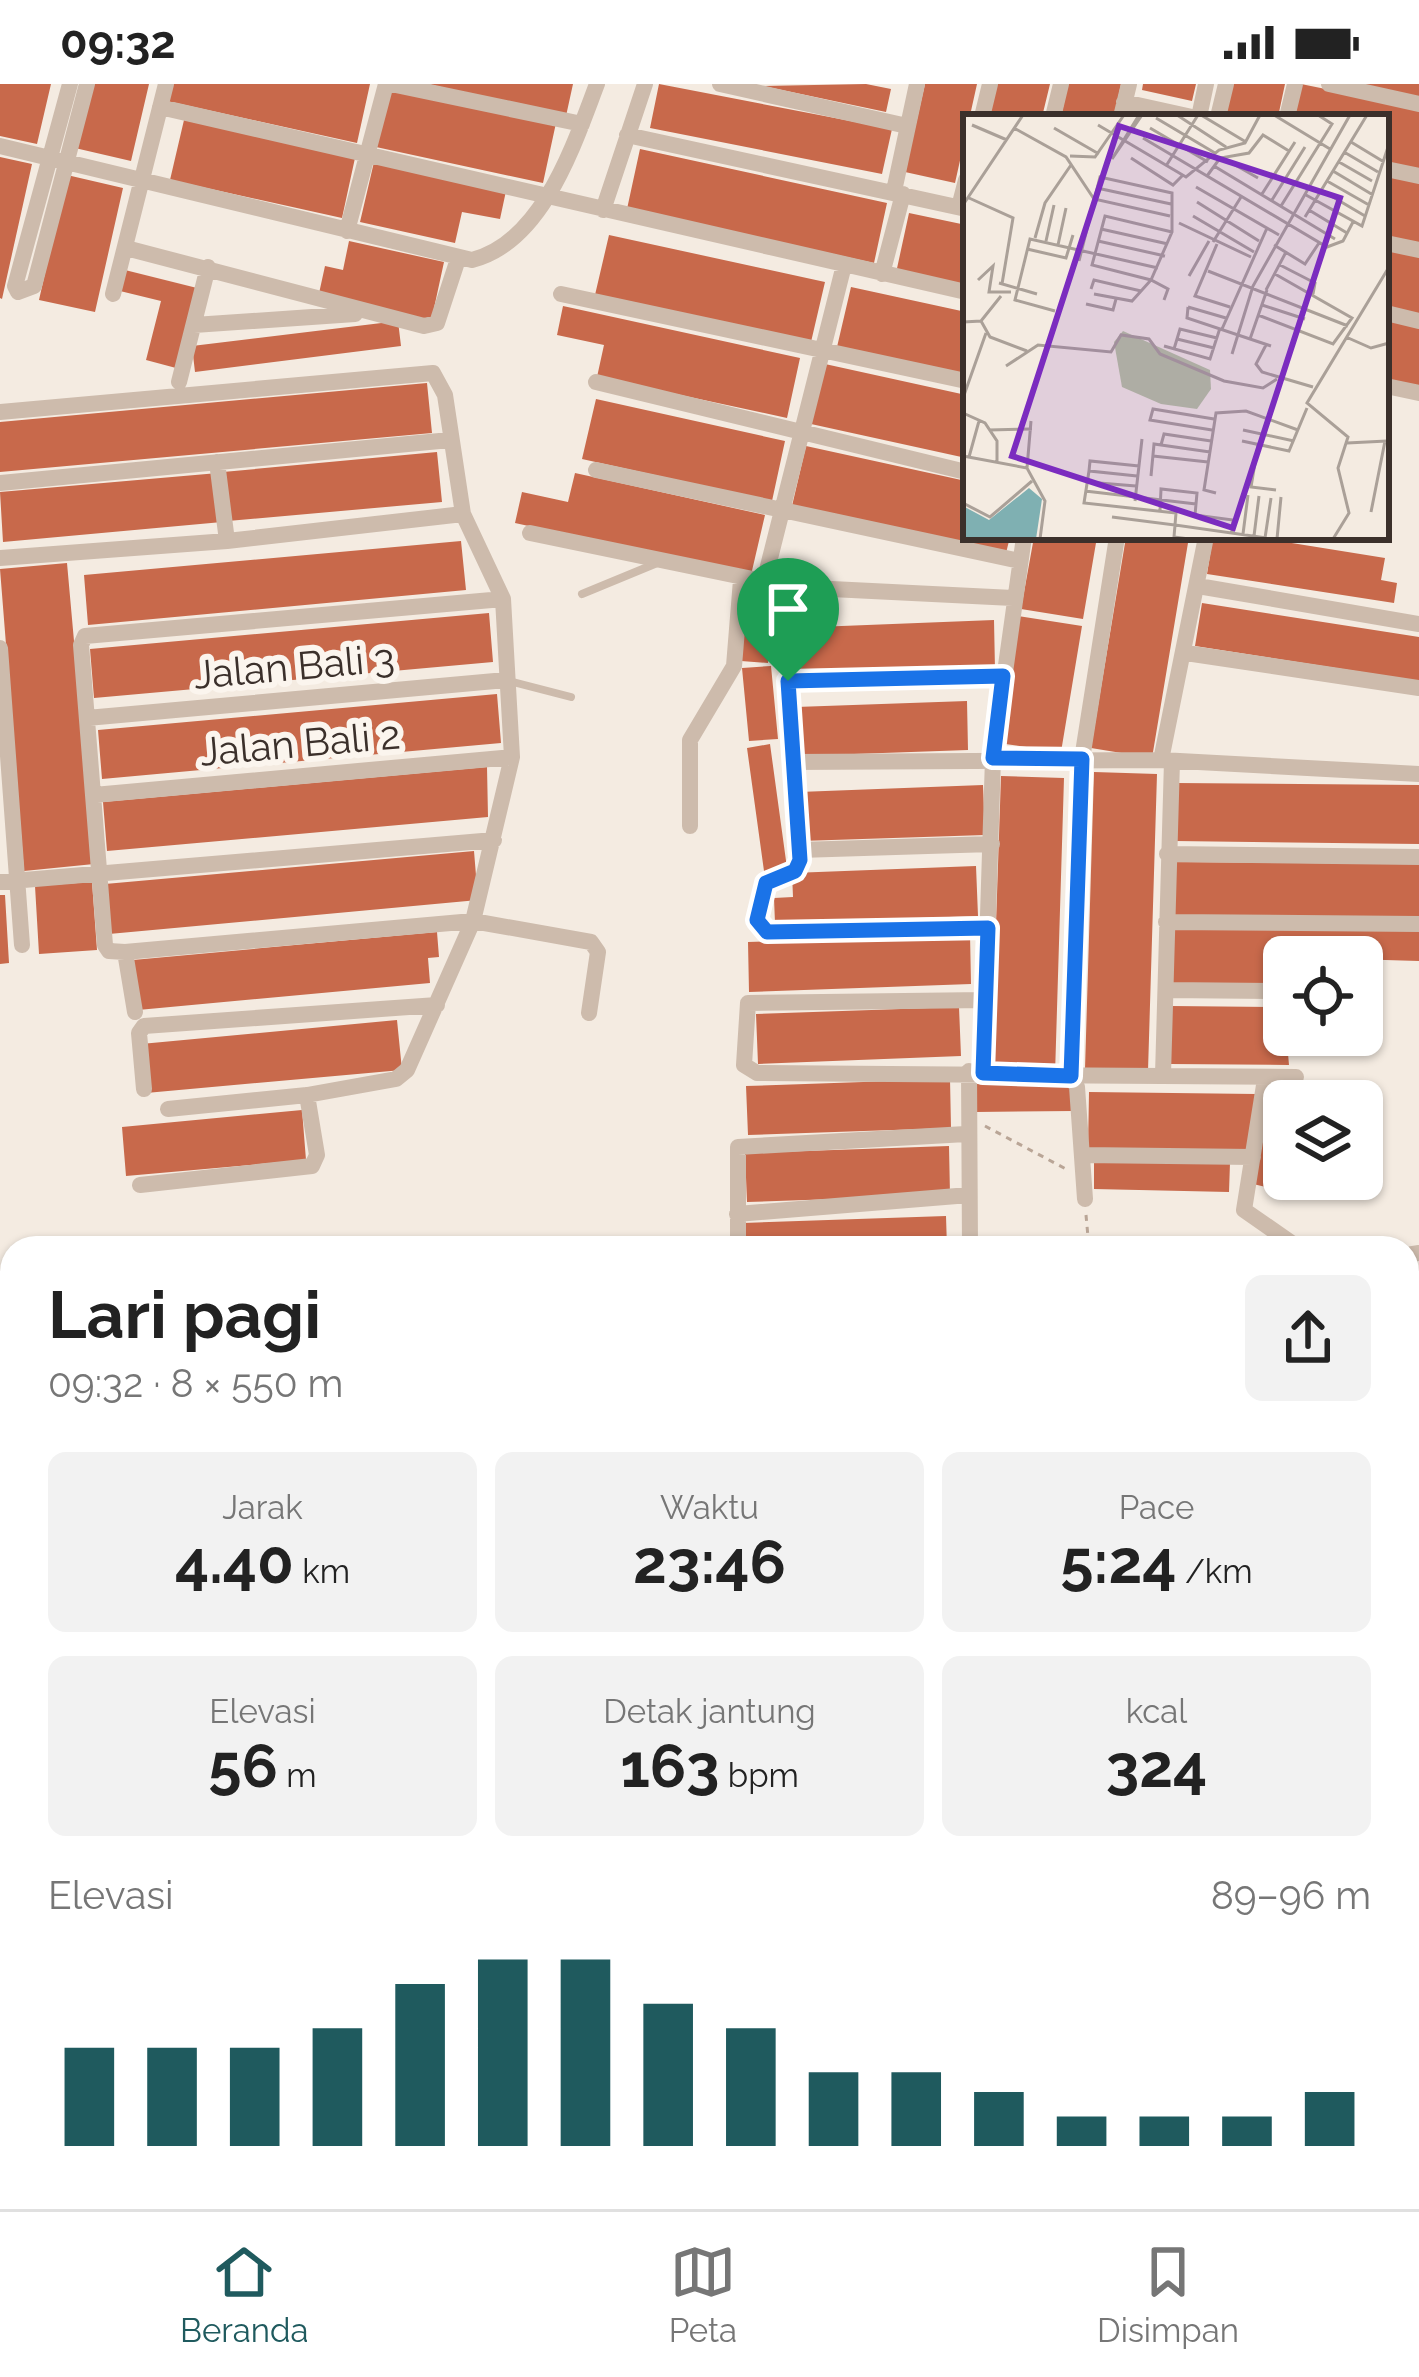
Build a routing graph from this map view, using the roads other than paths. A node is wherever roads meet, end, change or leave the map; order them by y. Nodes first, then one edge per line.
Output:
1 (70, 84) edge
2 (87, 84) edge
3 (166, 84) edge
4 (388, 84) edge
5 (597, 84) edge
6 (645, 84) edge
7 (720, 84) edge
8 (917, 84) edge
9 (990, 84) edge
10 (1061, 84) edge
11 (1207, 84) edge
12 (1226, 84) edge
13 (1294, 84) edge
14 (1329, 84) edge
15 (1125, 101) edge
16 (1419, 104) edge
17 (160, 106) junction
18 (983, 114) edge
19 (1054, 114) edge
20 (1183, 114) edge
21 (1197, 114) edge
22 (1219, 114) edge
23 (1288, 114) edge
24 (582, 124) junction
25 (907, 126) junction
26 (627, 135) junction
27 (0, 146) edge
28 (367, 153) junction
29 (60, 160) junction
30 (1389, 170) edge
31 (1419, 176) edge
32 (144, 178) junction
33 (899, 193) junction
34 (555, 198) junction
35 (963, 208) edge
36 (594, 209) junction
37 (347, 231) junction
38 (1389, 244) edge
39 (126, 248) junction
40 (1419, 250) edge
41 (458, 259) junction
42 (844, 266) junction
43 (208, 267) junction
44 (882, 274) junction
45 (963, 291) edge
46 (112, 294) dead end
47 (561, 294) dead end
48 (372, 313) junction
49 (1389, 314) edge
50 (1419, 321) edge
51 (194, 325) junction
52 (820, 351) junction
53 (963, 380) edge
54 (179, 382) dead end
55 (596, 382) dead end
56 (1389, 387) edge
57 (1419, 393) edge
58 (0, 412) edge
59 (798, 433) junction
60 (449, 440) junction
61 (217, 462) junction
62 (596, 470) dead end
63 (963, 471) edge
64 (0, 483) edge
65 (782, 512) junction
66 (463, 514) junction
67 (530, 533) dead end
68 (1024, 540) edge
69 (1117, 540) edge
70 (1206, 540) edge
71 (226, 541) junction
72 (0, 558) edge
73 (663, 560) junction
74 (1020, 561) junction
75 (741, 580) junction
76 (764, 582) junction
77 (1198, 586) junction
78 (791, 587) junction
79 (582, 594) dead end
80 (1013, 598) junction
81 (503, 599) junction
82 (1419, 624) edge
83 (0, 648) edge
84 (1186, 653) junction
85 (1003, 676) junction
86 (506, 680) junction
87 (788, 681) junction
88 (1419, 688) edge
89 (571, 698) dead end
90 (87, 718) junction
91 (512, 757) junction
92 (993, 758) junction
93 (1082, 759) junction
94 (1166, 760) junction
95 (790, 761) junction
96 (1419, 773) edge
97 (94, 795) junction
98 (690, 826) dead end
99 (494, 840) junction
100 (992, 844) junction
101 (800, 850) junction
102 (1167, 854) junction
103 (1419, 857) edge
104 (101, 874) junction
105 (9, 881) edge
106 (473, 921) junction
107 (1166, 922) junction
108 (1419, 924) edge
109 (988, 928) junction
110 (22, 945) dead end
111 (125, 952) junction
112 (1166, 990) junction
113 (1263, 991) edge
114 (985, 1000) junction
115 (437, 1005) junction
116 (135, 1012) dead end
117 (589, 1013) dead end
118 (976, 1072) junction
119 (1163, 1075) junction
120 (1071, 1076) junction
121 (1296, 1077) dead end
122 (1264, 1079) junction
123 (144, 1089) dead end
124 (307, 1095) junction
125 (168, 1109) dead end
126 (967, 1126) junction
127 (1083, 1155) junction
128 (1253, 1157) junction
129 (140, 1185) dead end
130 (969, 1195) junction
131 (1085, 1199) road end
132 (737, 1214) junction
133 (738, 1236) edge
134 (970, 1236) edge
135 (1280, 1236) edge

1 - 29 street
2 - 29 street
3 - 17 street
4 - 24 street
4 - 28 street
5 - 24 street
6 - 26 street
7 - 25 street
8 - 25 street
9 - 18 street
10 - 19 street
11 - 21 street
12 - 22 street
13 - 23 street
14 - 16 street
15 - 20 street
17 - 28 street
17 - 32 street
24 - 34 street
25 - 33 street
26 - 33 street
26 - 36 street
27 - 29 street
28 - 34 street
28 - 37 street
29 - 29 street
29 - 32 street
30 - 31 street
32 - 37 street
32 - 39 street
33 - 35 street
33 - 44 street
34 - 36 street
34 - 41 street
36 - 42 street
37 - 41 street
38 - 40 street
39 - 43 street
39 - 46 street
41 - 48 street
42 - 44 street
42 - 52 street
43 - 48 street
43 - 51 street
44 - 45 street
47 - 52 street
48 - 51 street
49 - 50 street
51 - 54 street
52 - 53 street
52 - 59 street
55 - 59 street
56 - 57 street
58 - 60 street
59 - 63 street
59 - 65 street
60 - 61 street
60 - 66 street
61 - 64 street
61 - 71 street
62 - 65 street
65 - 74 street
65 - 76 street
66 - 71 street
66 - 81 street
67 - 73 street
68 - 74 street
69 - 93 street
70 - 77 street
71 - 72 street
73 - 75 street
73 - 79 lane
74 - 80 street
75 - 76 street
75 - 98 street
76 - 78 street
77 - 82 street
77 - 84 street
78 - 80 street
78 - 87 street
80 - 85 street
81 - 86 street
81 - 90 street
83 - 105 street
84 - 88 street
84 - 94 street
85 - 87 street
85 - 92 street
86 - 89 lane
86 - 90 street, Jalan Bali 3
86 - 91 street
87 - 95 street
90 - 97 street
91 - 97 street, Jalan Bali 2
91 - 99 street
92 - 93 street
92 - 95 street
92 - 100 street
93 - 94 street
93 - 120 street
94 - 96 street
94 - 102 street
95 - 101 street
97 - 104 street
99 - 104 street
99 - 106 street
100 - 101 street
100 - 109 street
101 - 109 street
102 - 103 street
102 - 107 street
104 - 105 street
104 - 111 street
105 - 110 street
106 - 111 street
106 - 115 street
106 - 117 street
107 - 108 street
107 - 112 street
109 - 114 street
111 - 116 street
112 - 113 street
112 - 119 street
114 - 118 street
114 - 118 street
115 - 123 street
115 - 124 street
118 - 120 street
118 - 126 street
119 - 120 street
119 - 122 street
120 - 127 street
121 - 122 street
122 - 128 street
124 - 125 street
124 - 129 street
126 - 130 street
126 - 132 street
127 - 128 street
127 - 131 street
128 - 135 street
130 - 132 street
130 - 134 street
132 - 133 street

